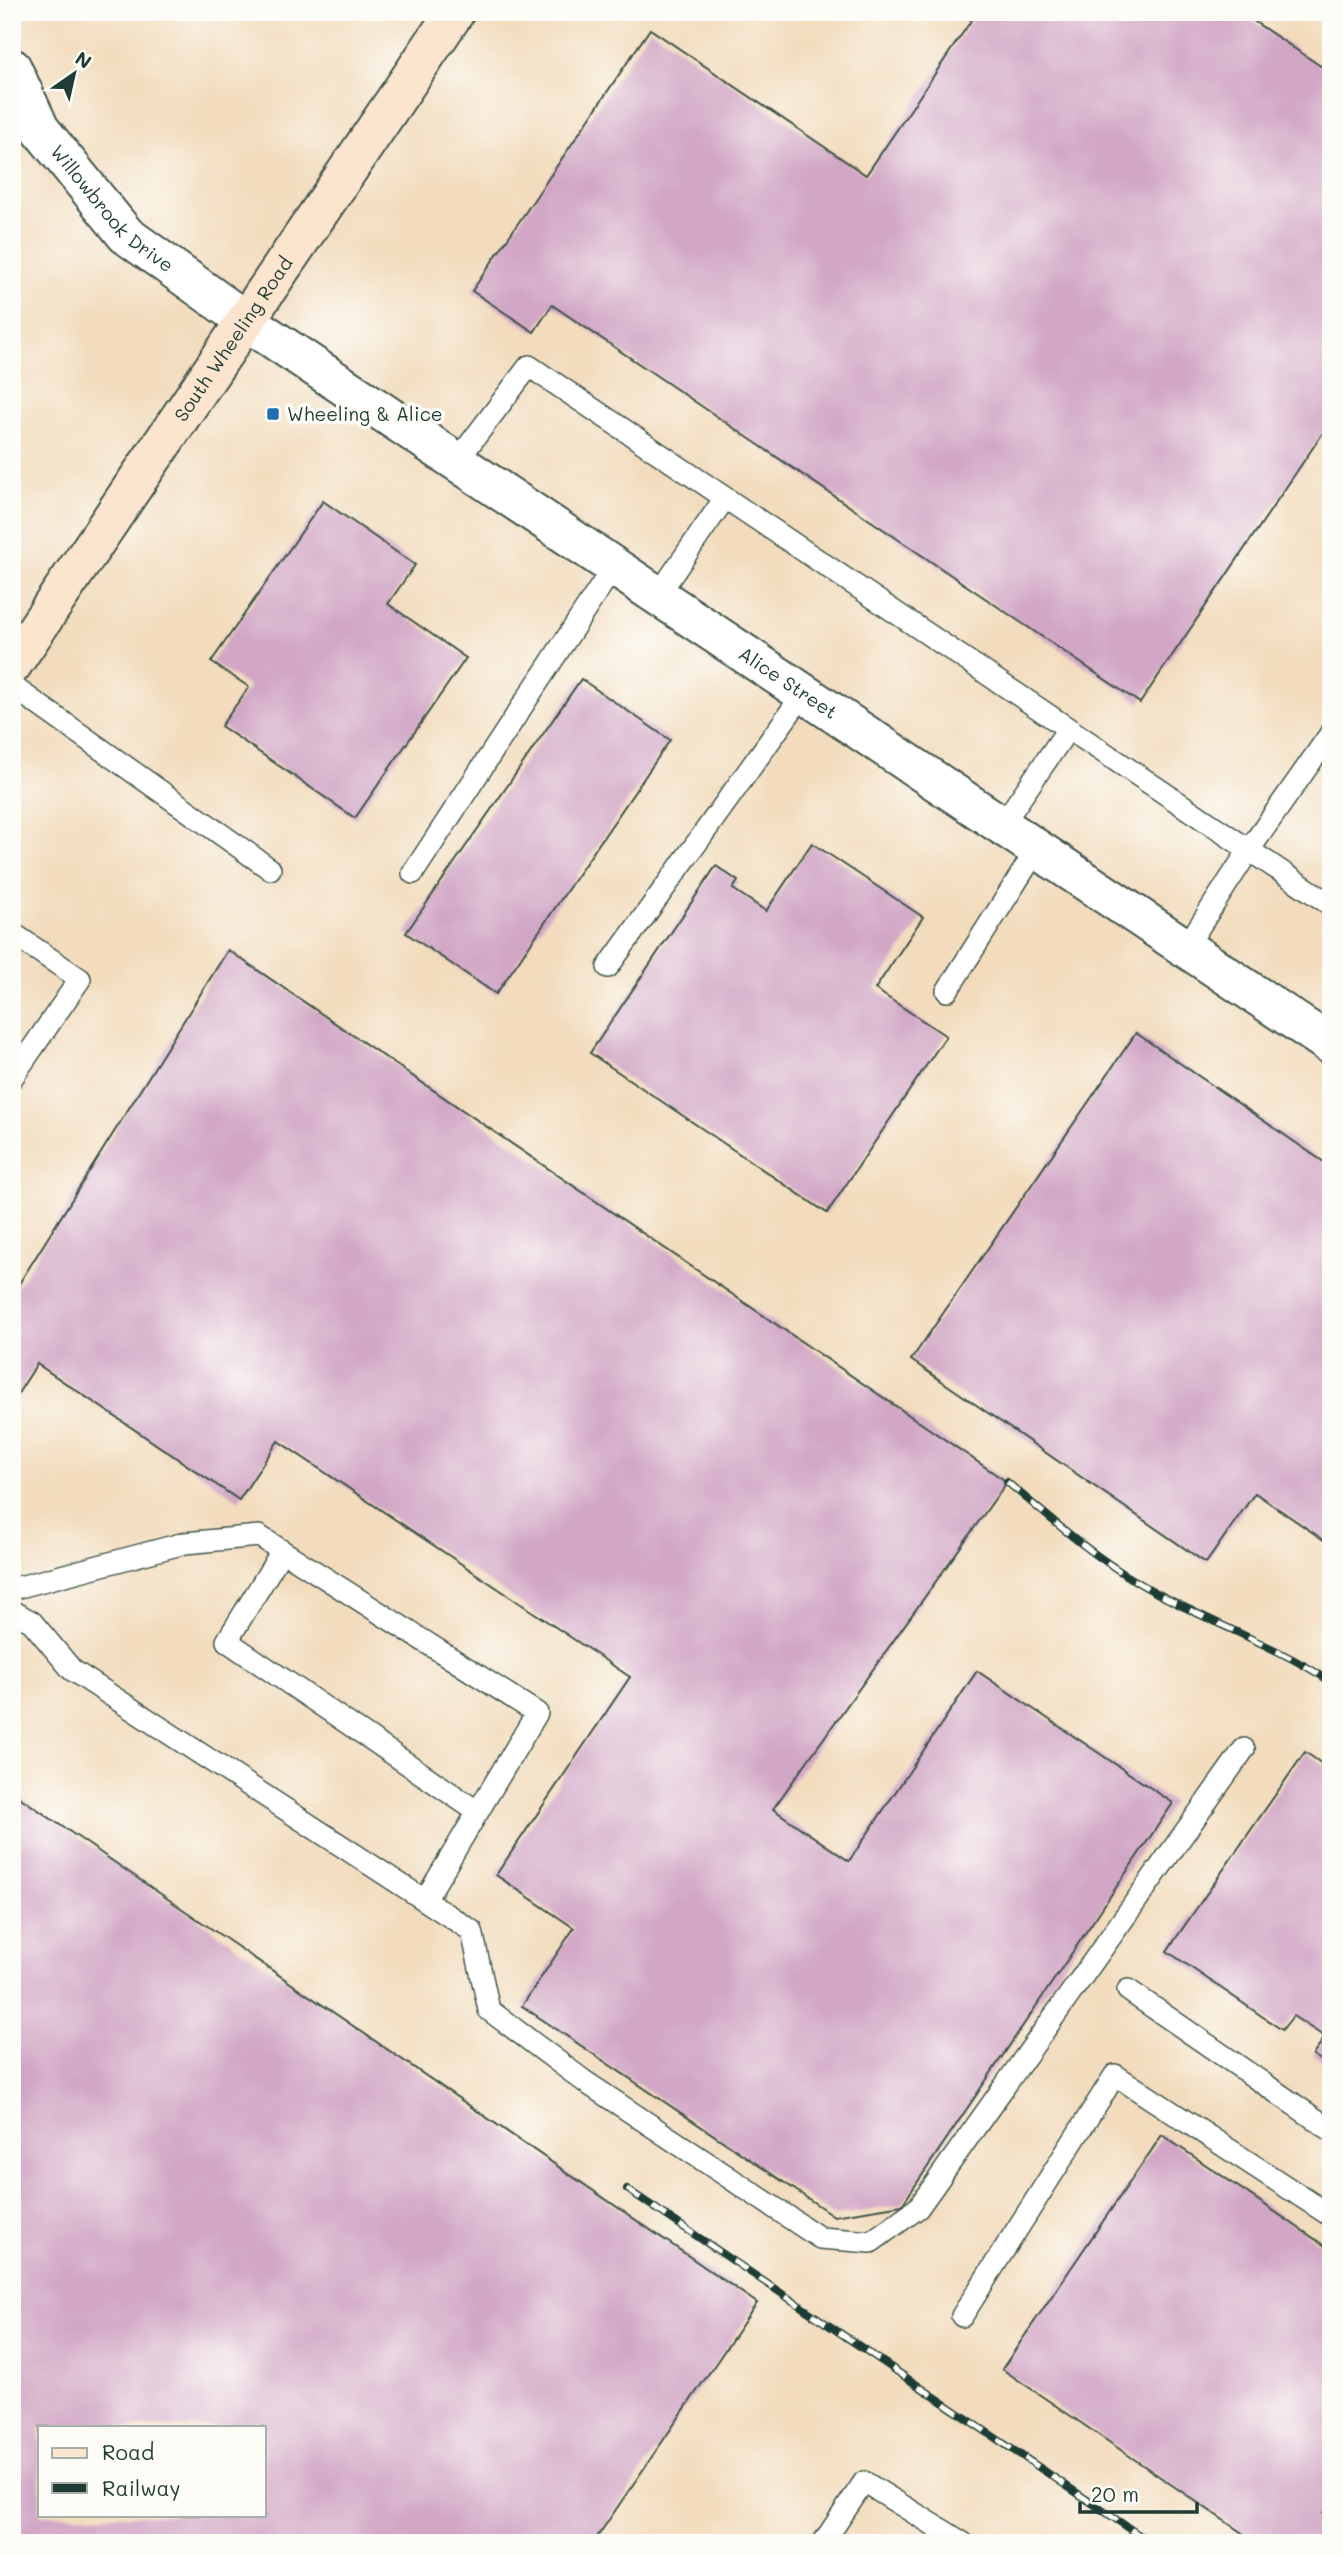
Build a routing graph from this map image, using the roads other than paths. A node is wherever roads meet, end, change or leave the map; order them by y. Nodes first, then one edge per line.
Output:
1 (455, 12) edge
2 (12, 68) edge
3 (246, 321) junction
4 (457, 461) junction
5 (725, 498) junction
6 (614, 566) junction
7 (658, 595) junction
8 (12, 666) edge
9 (12, 686) edge
10 (804, 693) junction
11 (1069, 729) junction
12 (1331, 733) edge
13 (1002, 825) junction
14 (1037, 849) junction
15 (1249, 850) junction
16 (270, 869) dead end
17 (413, 873) dead end
18 (1331, 905) edge
19 (12, 933) edge
20 (1186, 947) junction
21 (608, 967) dead end
22 (947, 991) dead end
23 (1331, 1045) edge
24 (12, 1078) edge
25 (282, 1551) junction
26 (12, 1590) edge
27 (12, 1611) edge
28 (1244, 1749) dead end
29 (478, 1812) junction
30 (425, 1900) junction
31 (1128, 1990) dead end
32 (1331, 2130) edge
33 (1331, 2216) edge
34 (962, 2316) dead end
35 (822, 2543) edge
36 (963, 2543) edge

1 - 3 main road, South Wheeling Road
2 - 3 street, Willowbrook Drive
3 - 4 street, Alice Street
3 - 8 main road, South Wheeling Road
4 - 5 lane
4 - 6 street, Alice Street
5 - 7 lane
5 - 11 lane
6 - 7 street, Alice Street
6 - 17 lane
7 - 10 street, Alice Street
9 - 16 lane
10 - 13 street, Alice Street
10 - 21 lane
11 - 13 lane
11 - 15 lane
12 - 15 lane
13 - 14 street, Alice Street
14 - 20 street, Alice Street
14 - 22 lane
15 - 18 lane
15 - 20 lane
19 - 24 lane
20 - 23 street, Alice Street
25 - 26 lane
25 - 29 lane
25 - 29 lane
27 - 30 lane
28 - 30 lane
29 - 30 lane
31 - 32 lane
33 - 34 lane
35 - 36 lane

